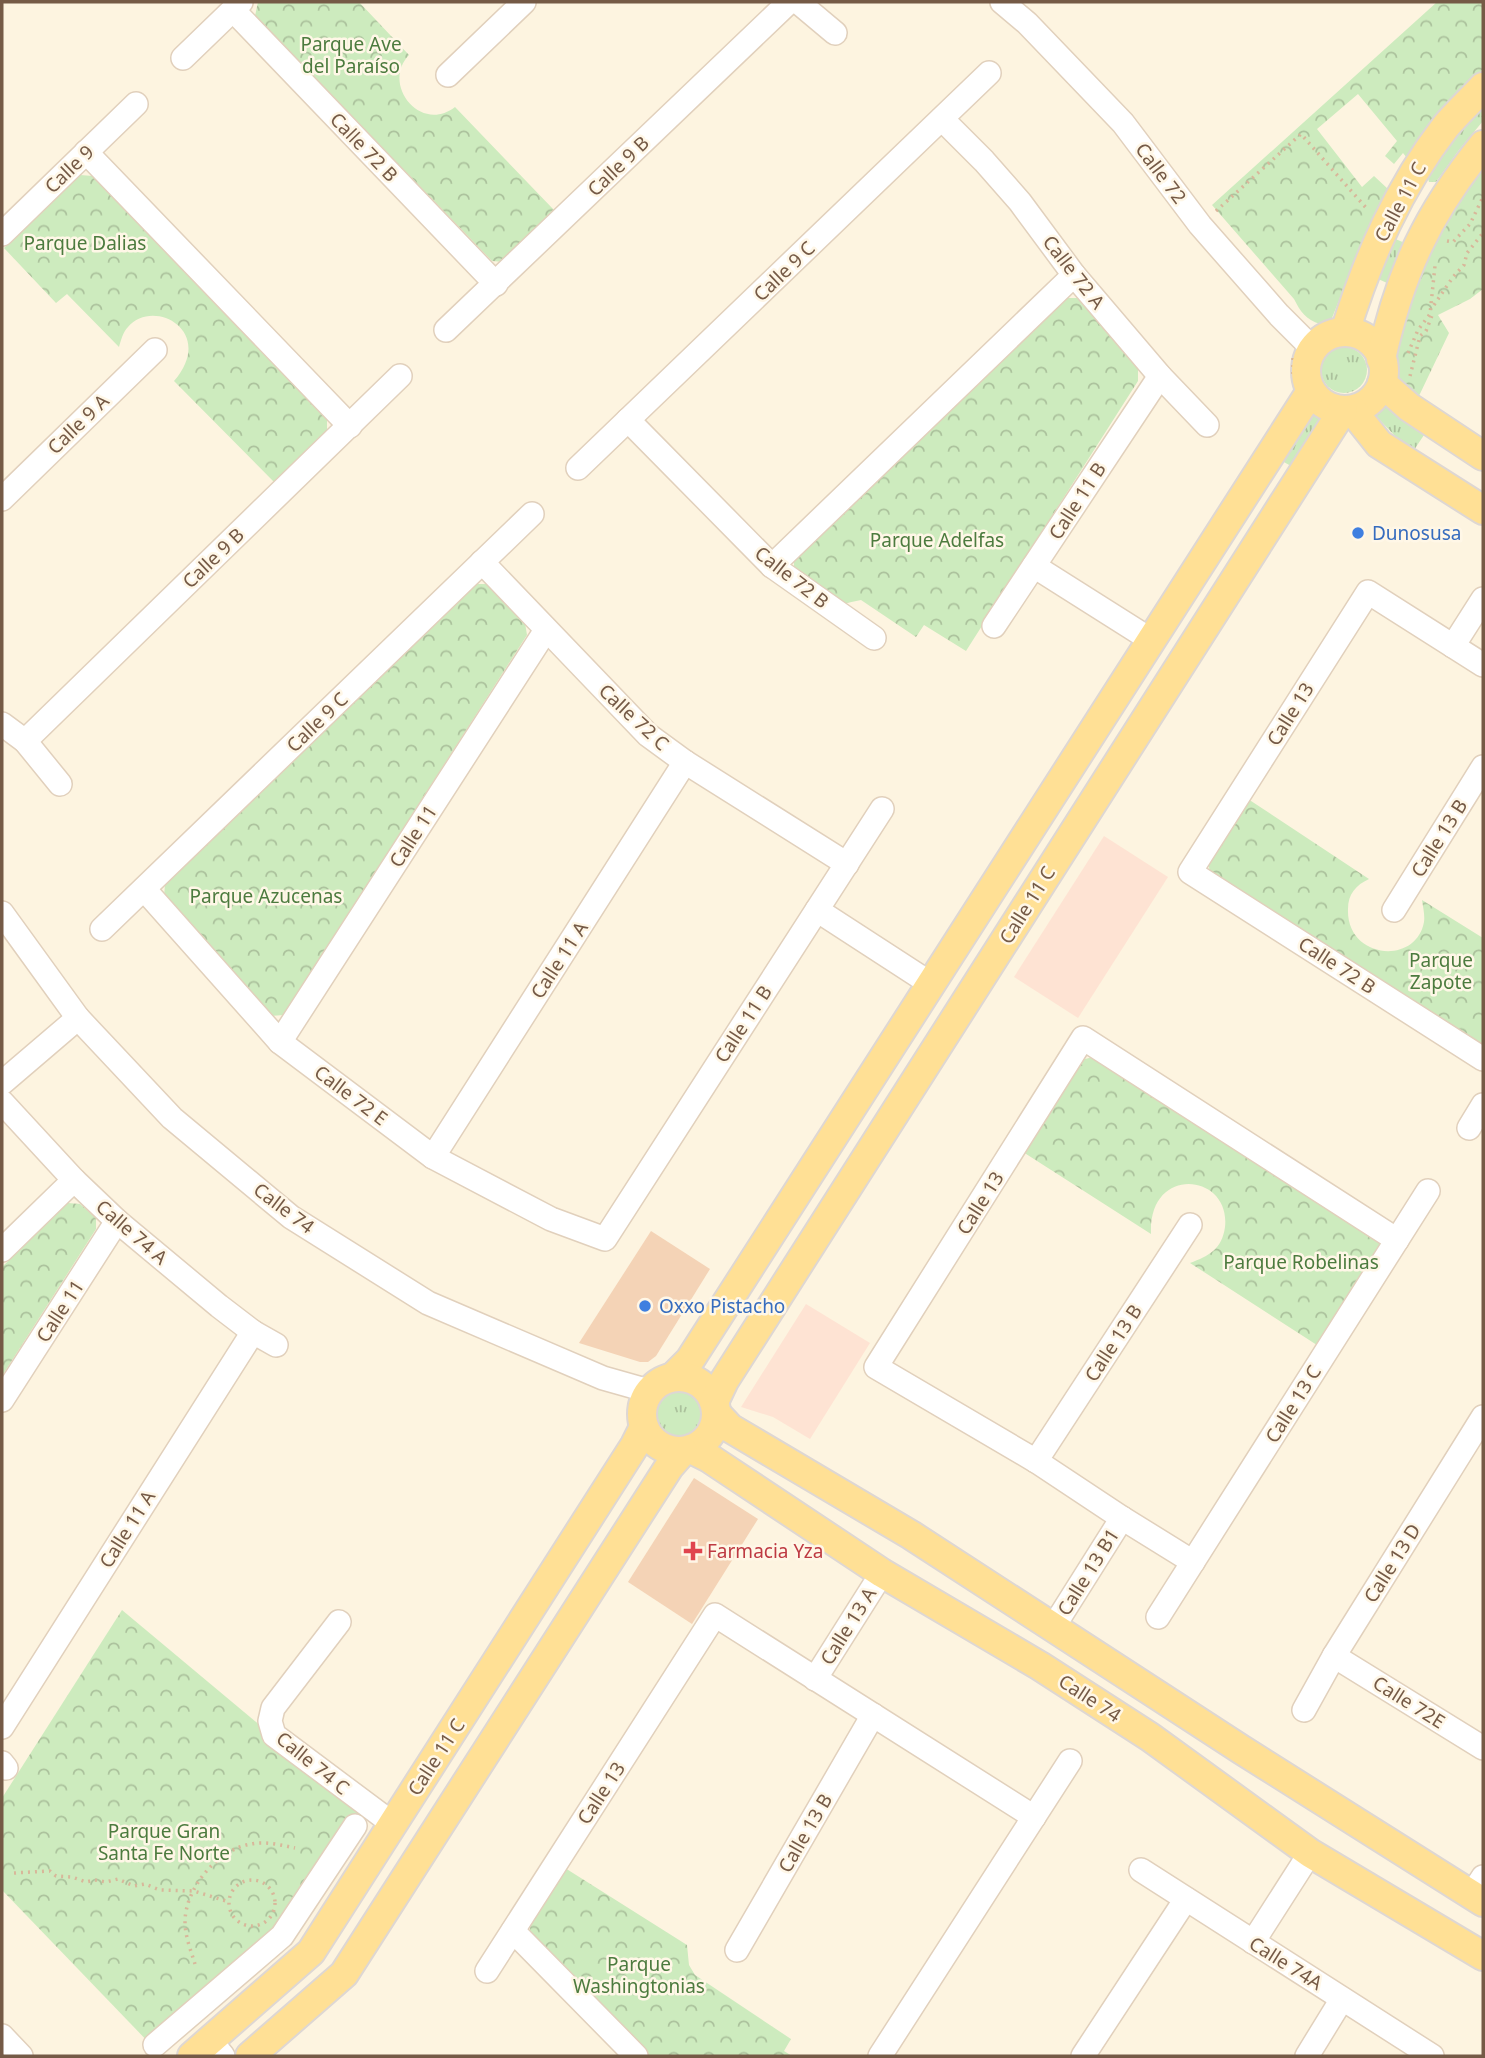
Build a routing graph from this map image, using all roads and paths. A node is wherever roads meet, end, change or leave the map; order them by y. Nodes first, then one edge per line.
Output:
1 (524, 2) edge
2 (789, 2) edge
3 (798, 2) edge
4 (1002, 2) edge
5 (237, 6) edge
6 (835, 33) dead end
7 (183, 58) dead end
8 (989, 74) dead end
9 (448, 75) dead end
10 (1483, 87) edge
11 (136, 104) dead end
12 (942, 119) junction
13 (1483, 145) edge
14 (86, 152) junction
15 (1406, 184) junction
16 (1483, 197) edge
17 (1439, 205) junction
18 (1386, 222) junction
19 (1200, 225) junction
20 (1483, 233) edge
21 (2, 234) edge
22 (1427, 245) junction
23 (1074, 275) junction
24 (496, 284) junction
25 (446, 331) dead end
26 (1345, 332) junction
27 (155, 349) dead end
28 (1313, 349) junction
29 (1399, 372) junction
30 (400, 376) dead end
31 (1160, 376) junction
32 (1311, 391) junction
33 (1348, 410) junction
34 (628, 421) junction
35 (1206, 425) dead end
36 (350, 426) junction
37 (1483, 456) edge
38 (578, 468) dead end
39 (1483, 468) edge
40 (1256, 476) junction
41 (1458, 494) junction
42 (1288, 496) junction
43 (2, 499) edge
44 (1483, 510) edge
45 (532, 514) dead end
46 (482, 562) junction
47 (772, 566) junction
48 (1034, 566) junction
49 (1483, 599) edge
50 (994, 626) dead end
51 (546, 630) junction
52 (874, 638) dead end
53 (1151, 640) junction
54 (1453, 646) junction
55 (1483, 665) edge
56 (2, 724) edge
57 (25, 741) junction
58 (685, 762) junction
59 (1483, 767) edge
60 (60, 785) dead end
61 (882, 809) dead end
62 (1024, 838) junction
63 (1057, 858) junction
64 (846, 864) junction
65 (1004, 869) junction
66 (1190, 872) joint
67 (144, 889) junction
68 (1037, 890) junction
69 (981, 905) junction
70 (817, 910) junction
71 (1394, 910) dead end
72 (2, 913) edge
73 (1015, 925) junction
74 (102, 929) dead end
75 (931, 984) junction
76 (78, 1018) junction
77 (280, 1042) junction
78 (1483, 1059) edge
79 (2, 1083) edge
80 (2, 1102) edge
81 (1483, 1105) edge
82 (1469, 1128) dead end
83 (433, 1157) junction
84 (74, 1180) junction
85 (1428, 1191) dead end
86 (117, 1221) junction
87 (1190, 1225) dead end
88 (605, 1239) joint
89 (1397, 1240) junction
90 (2, 1250) edge
91 (732, 1295) junction
92 (762, 1321) junction
93 (253, 1332) junction
94 (276, 1345) dead end
95 (674, 1376) junction
96 (649, 1391) junction
97 (2, 1400) edge
98 (715, 1408) junction
99 (1483, 1418) edge
100 (644, 1427) junction
101 (761, 1447) junction
102 (687, 1450) junction
103 (1036, 1461) junction
104 (740, 1479) junction
105 (847, 1499) junction
106 (1122, 1518) junction
107 (824, 1535) junction
108 (1193, 1562) junction
109 (882, 1573) junction
110 (1158, 1617) dead end
111 (339, 1622) dead end
112 (1054, 1626) junction
113 (511, 1639) junction
114 (1334, 1656) junction
115 (545, 1661) junction
116 (815, 1679) junction
117 (1153, 1690) junction
118 (1304, 1710) dead end
119 (873, 1716) junction
120 (1126, 1721) junction
121 (2, 1727) edge
122 (1483, 1748) edge
123 (1242, 1750) junction
124 (1070, 1760) dead end
125 (1221, 1787) junction
126 (1034, 1817) junction
127 (393, 1824) junction
128 (430, 1839) junction
129 (295, 1848) dead end
130 (1310, 1853) junction
131 (371, 1858) junction
132 (1141, 1870) dead end
133 (15, 1873) dead end
134 (194, 1891) junction
135 (1480, 1891) edge
136 (1186, 1899) junction
137 (229, 1902) junction
138 (513, 1931) junction
139 (1253, 1942) junction
140 (737, 1950) dead end
141 (1483, 1956) edge
142 (195, 1964) dead end
143 (487, 1971) dead end
144 (1342, 1999) junction
145 (208, 2051) edge
146 (183, 2056) edge
147 (250, 2056) edge
148 (636, 2056) edge
149 (880, 2056) edge
150 (1083, 2056) edge
151 (1307, 2056) edge
152 (1432, 2056) edge

1 - 9 street
2 - 24 street, Calle 9 B
3 - 6 street
4 - 19 street, Calle 72
5 - 7 street
5 - 24 street, Calle 72 B
8 - 12 street, Calle 9 C
10 - 15 main road, Calle 11 C
11 - 14 street, Calle 9
12 - 23 street, Calle 72 A
12 - 34 street, Calle 9 C
13 - 17 main road, Calle 11 C
14 - 21 street, Calle 9
14 - 36 street
15 - 17 main road
15 - 18 main road, Calle 11 C
16 - 22 path
17 - 22 main road, Calle 11 C
18 - 19 path
18 - 26 main road, Calle 11 C
19 - 28 street, Calle 72
20 - 29 path
22 - 29 main road, Calle 11 C
22 - 29 path
23 - 31 street, Calle 72 A
23 - 47 street
24 - 25 street, Calle 9 B
26 - 28 main road
26 - 29 main road
27 - 43 street, Calle 9 A
28 - 32 main road
29 - 33 main road
29 - 37 main road
30 - 36 street, Calle 9 B
31 - 35 street, Calle 72 A
31 - 48 street, Calle 11 B
32 - 33 main road
32 - 40 main road, Calle 11 C
33 - 41 main road
33 - 42 main road, Calle 11 C
34 - 38 street, Calle 9 C
34 - 47 street, Calle 72 B
36 - 57 street, Calle 9 B
39 - 41 main road
40 - 42 main road
40 - 53 main road, Calle 11 C
41 - 44 main road
42 - 63 main road, Calle 11 C
45 - 46 street, Calle 9 C
46 - 51 street, Calle 72 C
46 - 67 street, Calle 9 C
47 - 52 street, Calle 72 B
48 - 50 street, Calle 11 B
48 - 53 street
49 - 54 street
51 - 58 street, Calle 72 C
51 - 77 street, Calle 11
53 - 62 main road, Calle 11 C
54 - 55 street
54 - 66 street, Calle 13
56 - 57 street
57 - 60 street
58 - 64 street, Calle 72 C
58 - 83 street, Calle 11 A
59 - 71 street, Calle 13 B
61 - 64 street, Calle 11 B
62 - 63 main road
62 - 65 main road, Calle 11 C
63 - 68 main road, Calle 11 C
64 - 70 street, Calle 11 B
65 - 68 main road
65 - 69 main road, Calle 11 C
66 - 78 street, Calle 72 B
67 - 74 street, Calle 9 C
67 - 77 street, Calle 72 E
68 - 73 main road, Calle 11 C
69 - 73 main road
69 - 75 main road, Calle 11 C
70 - 75 street
70 - 88 street, Calle 11 B
72 - 76 street, Calle 74
73 - 92 main road, Calle 11 C
75 - 91 main road, Calle 11 C
76 - 79 street
76 - 96 street, Calle 74
77 - 83 street, Calle 72 E
80 - 84 street, Calle 74 A
81 - 82 street
83 - 88 street, Calle 72 E
84 - 86 street, Calle 74 A
84 - 90 street
85 - 89 street, Calle 13 C
86 - 93 street, Calle 74 A
86 - 97 street, Calle 11
87 - 103 street, Calle 13 B
89 - 103 street, Calle 13
89 - 108 street, Calle 13 C
91 - 92 main road
91 - 95 main road, Calle 11 C
92 - 98 main road, Calle 11 C
93 - 94 street, Calle 74 A
93 - 121 street, Calle 11 A
95 - 96 main road
95 - 98 main road
96 - 100 main road
98 - 101 main road
98 - 102 main road
99 - 114 street, Calle 13 D
100 - 102 main road
100 - 113 main road, Calle 11 C
101 - 104 main road
101 - 105 main road
102 - 104 main road, Calle 74
102 - 115 main road, Calle 11 C
103 - 106 street
104 - 107 main road, Calle 74
105 - 107 main road
105 - 112 main road
106 - 108 street
106 - 112 street, Calle 13 B1
107 - 109 main road, Calle 74
108 - 110 street, Calle 13 C
109 - 116 street, Calle 13 A
109 - 120 main road, Calle 74
111 - 127 street, Calle 74 C
112 - 117 main road
113 - 115 main road
113 - 127 main road, Calle 11 C
114 - 118 street, Calle 13 D
114 - 122 street, Calle 72E
115 - 128 main road, Calle 11 C
116 - 119 street
116 - 138 street, Calle 13
117 - 120 main road
117 - 123 main road
119 - 126 street
119 - 140 street, Calle 13 B
120 - 125 main road, Calle 74
123 - 125 main road
123 - 135 main road
124 - 126 street
125 - 130 main road, Calle 74
126 - 149 street
127 - 128 main road
127 - 131 main road, Calle 11 C
128 - 147 main road, Calle 11 C
129 - 134 path
130 - 139 street
130 - 141 main road, Calle 74
131 - 145 main road, Calle 11 C
131 - 146 street
132 - 136 street, Calle 74A
133 - 134 path
134 - 137 path
134 - 142 path
136 - 139 street, Calle 74A
136 - 150 street
137 - 137 path
138 - 143 street, Calle 13
138 - 148 street
139 - 144 street, Calle 74A
144 - 151 street
144 - 152 street, Calle 74A

